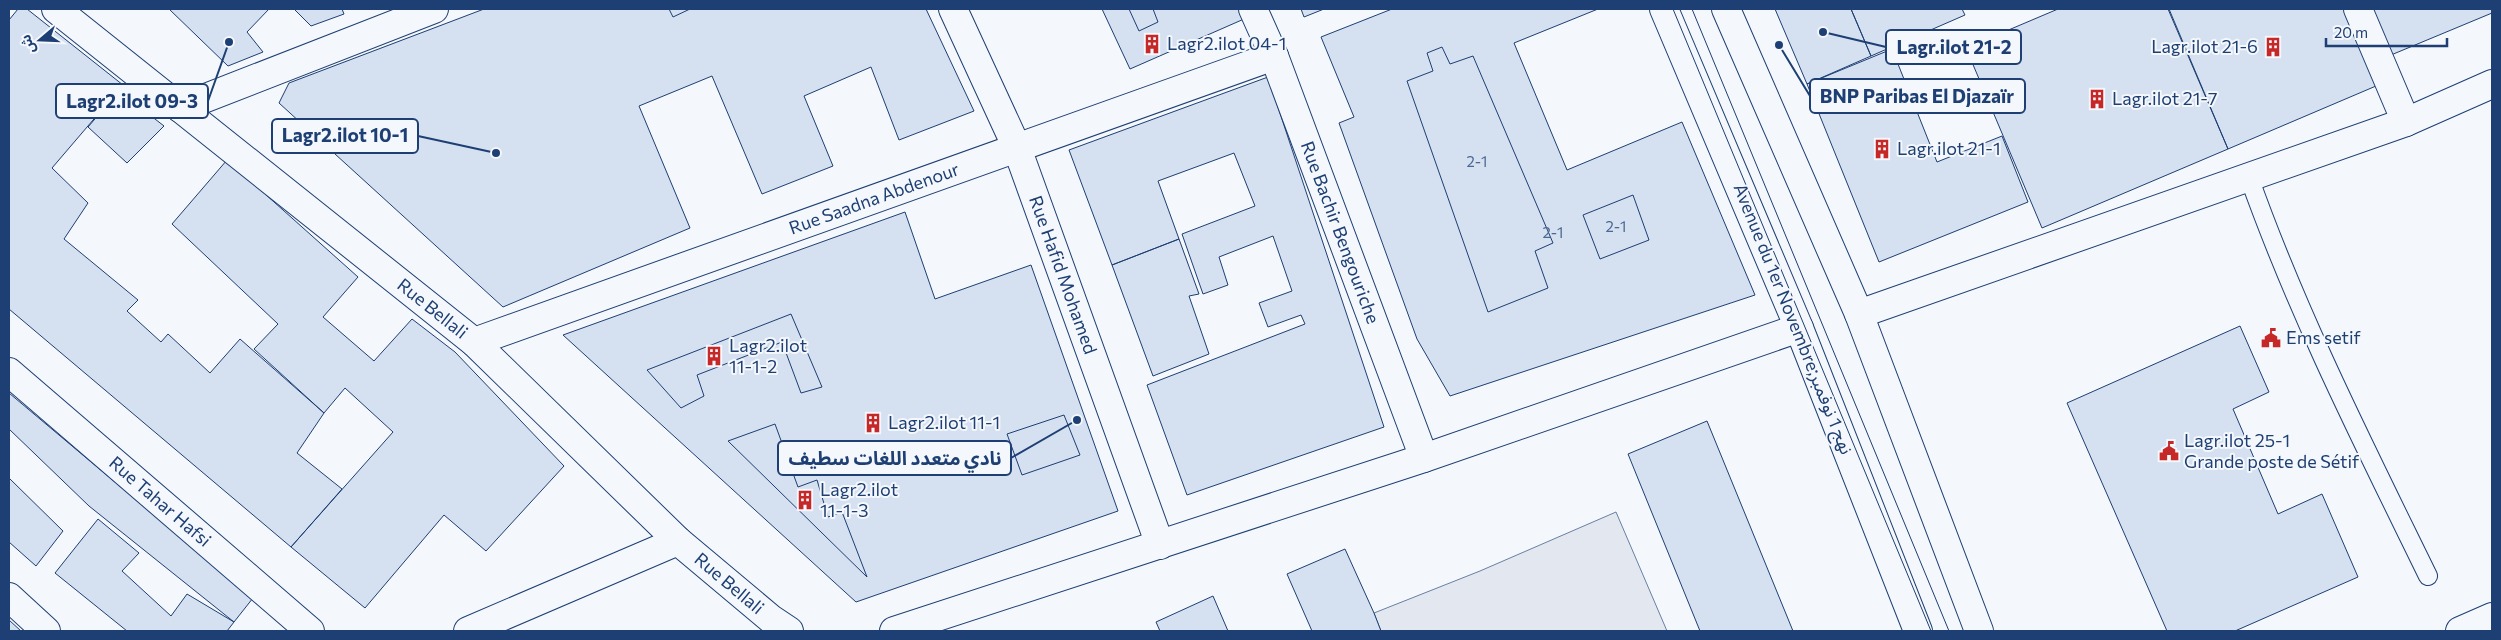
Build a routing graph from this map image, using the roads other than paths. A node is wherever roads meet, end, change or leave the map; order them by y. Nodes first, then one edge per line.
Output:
1 (56, 9) edge
2 (434, 9) edge
3 (953, 9) edge
4 (1253, 9) edge
5 (1664, 9) edge
6 (1726, 9) edge
7 (2358, 9) edge
8 (1274, 56) junction
9 (2492, 84) edge
10 (180, 108) junction
11 (2406, 122) junction
12 (1017, 148) junction
13 (2249, 177) junction
14 (1859, 314) junction
15 (1799, 328) junction
16 (474, 342) junction
17 (9, 372) edge
18 (1424, 458) junction
19 (678, 541) junction
20 (1160, 545) junction
21 (2428, 576) dead end
22 (9, 597) edge
23 (2492, 617) edge
24 (46, 631) edge
25 (310, 631) edge
26 (468, 631) edge
27 (789, 631) edge
28 (894, 631) edge
29 (1918, 631) edge
30 (1979, 631) edge
31 (2460, 631) edge

1 - 10 street, Rue Bellali
2 - 10 street
3 - 12 street, Rue Hafid Mohamed
4 - 8 street, Rue Bachir Bengouriche
5 - 15 street, Avenue du 1er Novembre;نهج 1 نوفمبر
6 - 14 street
7 - 11 street
8 - 12 street, Rue Saadna Abdenour
8 - 18 street, Rue Bachir Bengouriche
9 - 11 street
10 - 16 street, Rue Bellali
11 - 13 street
12 - 16 street, Rue Saadna Abdenour
12 - 20 street, Rue Hafid Mohamed
13 - 14 street
13 - 21 lane
14 - 30 street
15 - 18 street
15 - 29 street, Avenue du 1er Novembre;نهج 1 نوفمبر
16 - 19 street, Rue Bellali
17 - 25 street, Rue Tahar Hafsi
18 - 20 street
19 - 26 street
19 - 27 street, Rue Bellali
20 - 28 street
22 - 24 street
23 - 31 street

